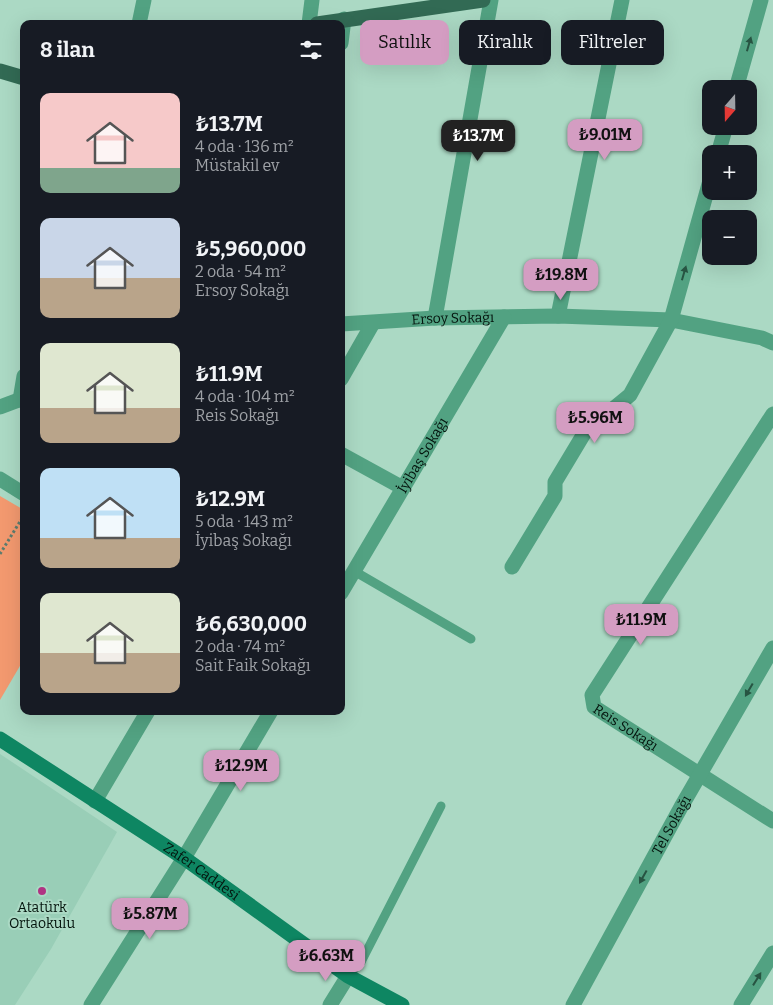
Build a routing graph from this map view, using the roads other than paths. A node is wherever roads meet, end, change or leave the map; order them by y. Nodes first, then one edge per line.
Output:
1 (144, 0) edge
2 (312, 0) edge
3 (483, 0) edge
4 (491, 0) edge
5 (622, 0) edge
6 (761, 0) edge
7 (344, 19) joint
8 (140, 20) edge
9 (310, 20) edge
10 (339, 20) edge
11 (0, 71) edge
12 (20, 77) edge
13 (739, 80) edge
14 (705, 200) edge
15 (558, 316) junction
16 (504, 317) junction
17 (435, 318) junction
18 (671, 320) junction
19 (374, 323) junction
20 (345, 324) edge
21 (773, 343) edge
22 (345, 372) edge
23 (20, 384) edge
24 (10, 405) edge
25 (773, 414) edge
26 (345, 456) edge
27 (0, 479) edge
28 (403, 488) junction
29 (20, 492) edge
30 (512, 568) dead end
31 (354, 570) junction
32 (345, 585) edge
33 (471, 639) dead end
34 (773, 648) edge
35 (146, 715) edge
36 (269, 715) edge
37 (0, 739) edge
38 (700, 774) junction
39 (95, 800) junction
40 (441, 806) dead end
41 (773, 821) edge
42 (184, 858) junction
43 (773, 953) edge
44 (348, 976) junction
45 (91, 1005) edge
46 (330, 1005) edge
47 (402, 1005) edge
48 (573, 1005) edge
49 (741, 1005) edge

1 - 8 street
2 - 9 street
3 - 7 main road
4 - 17 street
5 - 15 street
13 -> 6 street
7 - 10 main road
11 - 12 main road
18 -> 14 street
15 - 16 street, Ersoy Sokağı
15 - 18 street, Ersoy Sokağı
16 - 17 street, Ersoy Sokağı
16 - 28 street, İyibaş Sokağı
17 - 19 street, Ersoy Sokağı
18 - 21 street, Ersoy Sokağı
18 - 30 street
19 - 20 street, Ersoy Sokağı
19 - 22 street
23 - 24 street
25 - 38 street, Reis Sokağı
26 - 28 street
27 - 29 street
28 - 31 street, İyibaş Sokağı
31 - 32 street, İyibaş Sokağı
31 - 33 lane
34 -> 38 street, Tel Sokağı
35 - 39 street
36 - 42 street
37 - 39 street, Zafer Caddesi
38 - 41 street, Reis Sokağı
38 -> 48 street, Tel Sokağı
39 - 42 street, Zafer Caddesi
40 - 44 lane
42 - 44 street, Zafer Caddesi
42 - 45 street
49 -> 43 street
44 - 46 street
44 - 47 street, Zafer Caddesi

